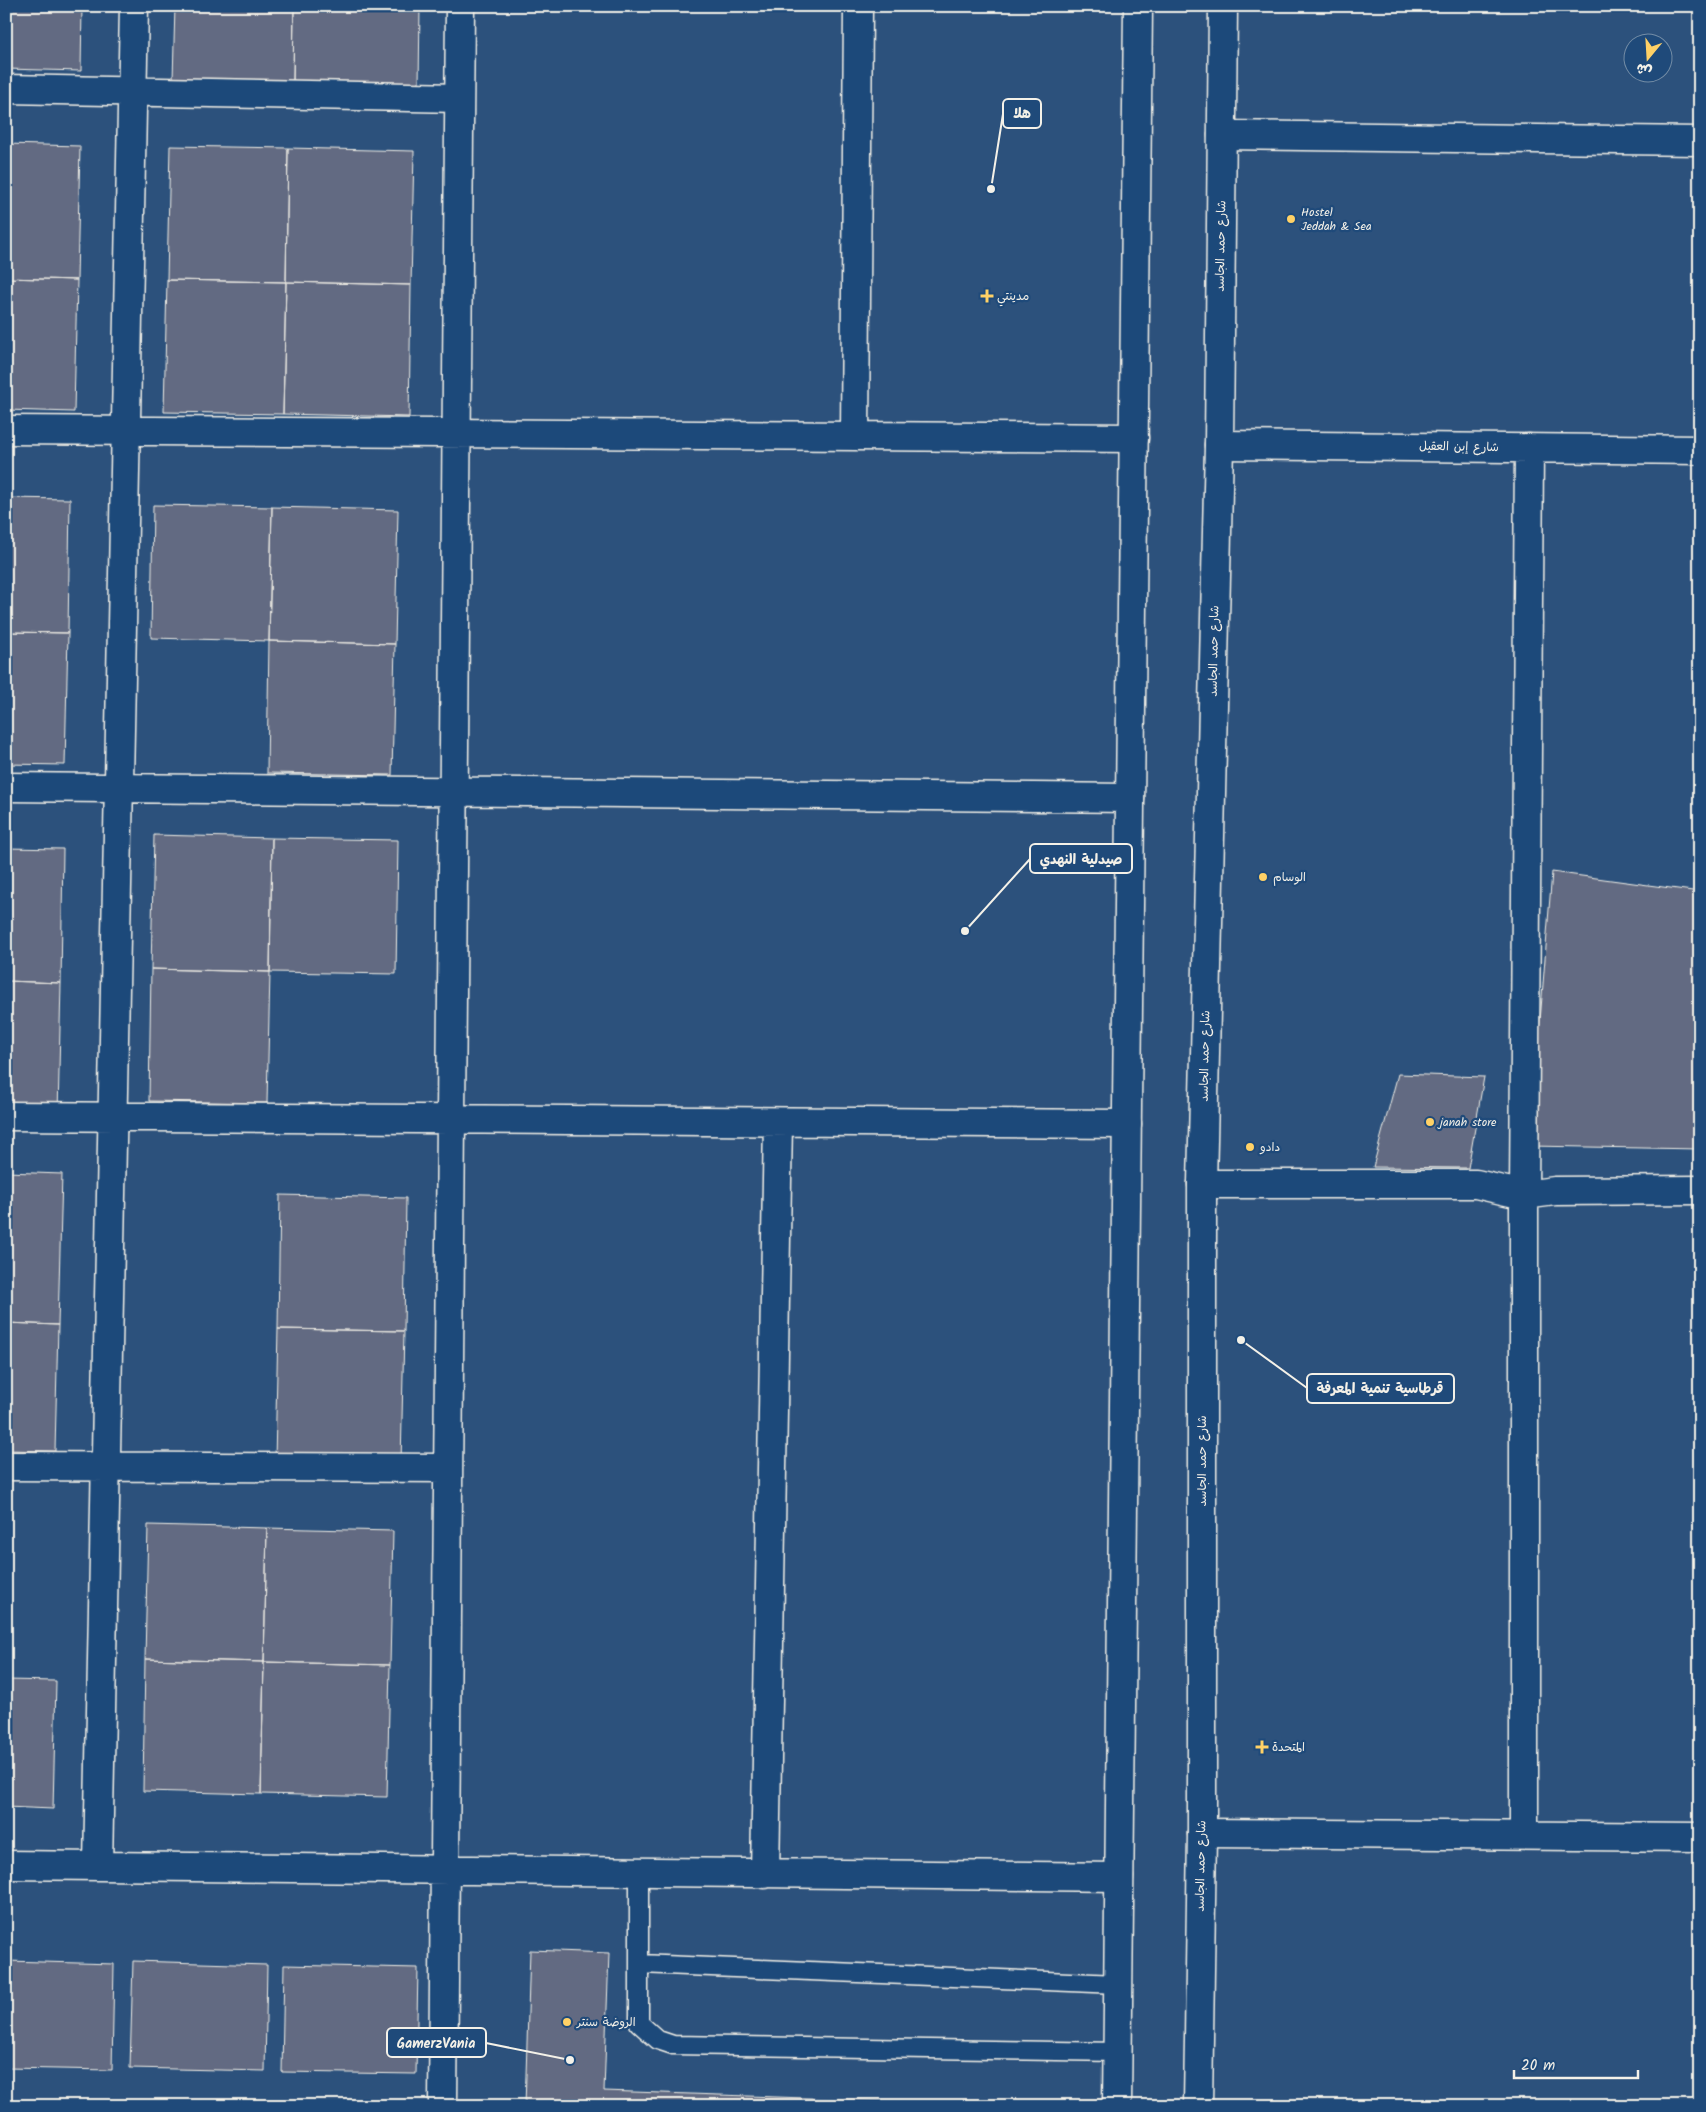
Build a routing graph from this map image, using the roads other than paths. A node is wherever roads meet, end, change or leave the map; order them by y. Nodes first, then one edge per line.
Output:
1 (134, 6) edge
2 (460, 6) edge
3 (858, 6) edge
4 (1138, 6) edge
5 (1224, 6) edge
6 (6, 89) edge
7 (133, 91) junction
8 (459, 98) junction
9 (1222, 135) junction
10 (1700, 141) edge
11 (6, 430) edge
12 (126, 432) junction
13 (456, 433) junction
14 (855, 436) junction
15 (1134, 438) junction
16 (1218, 445) junction
17 (1529, 448) junction
18 (1700, 450) edge
19 (6, 787) edge
20 (119, 788) junction
21 (453, 791) junction
22 (1130, 798) junction
23 (6, 1116) edge
24 (113, 1117) junction
25 (450, 1119) junction
26 (778, 1122) junction
27 (1127, 1124) junction
28 (1202, 1184) junction
29 (1700, 1190) edge
30 (1524, 1195) junction
31 (6, 1466) edge
32 (106, 1466) junction
33 (448, 1468) junction
34 (1202, 1832) junction
35 (1524, 1835) junction
36 (1700, 1837) edge
37 (6, 1865) edge
38 (98, 1866) junction
39 (445, 1870) junction
40 (639, 1872) junction
41 (765, 1874) junction
42 (1119, 1878) junction
43 (640, 1964) junction
44 (1118, 1984) junction
45 (1118, 2052) junction
46 (443, 2106) edge
47 (1117, 2106) edge
48 (1198, 2106) edge

1 - 7 street
2 - 8 street
3 - 14 street
4 - 15 street
5 - 9 street, شارع حمد الجاسد
6 - 7 street
7 - 8 street
7 - 12 street
8 - 13 street
9 - 10 street
9 - 16 street, شارع حمد الجاسد
11 - 12 street
12 - 13 street
12 - 20 street
13 - 14 street
13 - 21 street
14 - 15 street
15 - 22 street
16 - 17 street, شارع إبن العقيل
16 - 28 street, شارع حمد الجاسد
17 - 18 street, شارع إبن العقيل
17 - 30 street
19 - 20 street
20 - 21 street
20 - 24 street
21 - 22 street
21 - 25 street
22 - 27 street
23 - 24 street
24 - 25 street
24 - 32 street
25 - 26 street
25 - 33 street
26 - 27 street
26 - 41 street
27 - 42 street
28 - 30 street
28 - 34 street, شارع حمد الجاسد
29 - 30 street
30 - 35 street
31 - 32 street
32 - 33 street
32 - 38 street
33 - 39 street
34 - 35 street
34 - 48 street, شارع حمد الجاسد
35 - 36 street
37 - 38 street
38 - 39 street
39 - 40 street
39 - 46 street
40 - 41 street
40 - 43 lane
41 - 42 street
42 - 44 street
43 - 44 lane
43 - 45 lane
44 - 45 street
45 - 47 street

